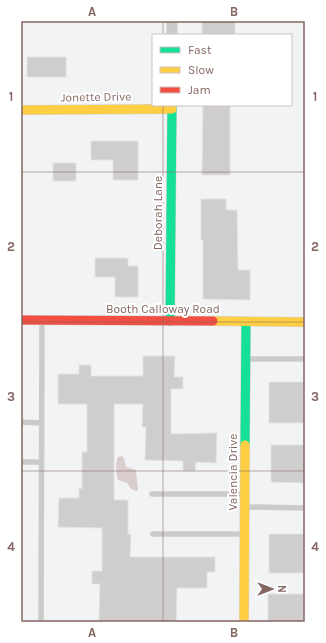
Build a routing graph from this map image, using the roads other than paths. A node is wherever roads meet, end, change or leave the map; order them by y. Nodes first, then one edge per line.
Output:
1 (172, 21) edge
2 (172, 34) edge
3 (172, 107) edge
4 (21, 110) edge
5 (21, 320) edge
6 (42, 320) junction
7 (170, 321) junction
8 (246, 322) junction
9 (305, 322) edge
10 (246, 358) junction
11 (305, 359) edge
12 (21, 422) edge
13 (41, 423) junction
14 (21, 462) edge
15 (41, 462) junction
16 (152, 494) dead end
17 (245, 494) junction
18 (245, 507) junction
19 (305, 508) edge
20 (153, 534) dead end
21 (244, 534) junction
22 (41, 622) edge
23 (244, 622) edge

1 - 2 street
3 - 4 street, Jonette Drive
3 - 7 street, Deborah Lane
5 - 6 street, Booth Calloway Road
6 - 7 street, Booth Calloway Road
6 - 13 lane
7 - 8 street, Booth Calloway Road
8 - 9 street, Booth Calloway Road
8 - 10 street, Valencia Drive
10 - 11 lane
10 - 17 street, Valencia Drive
12 - 13 lane
13 - 15 lane
14 - 15 lane
15 - 22 lane
16 - 17 lane
17 - 18 street, Valencia Drive
18 - 19 lane
18 - 21 street, Valencia Drive
20 - 21 lane
21 - 23 street, Valencia Drive

